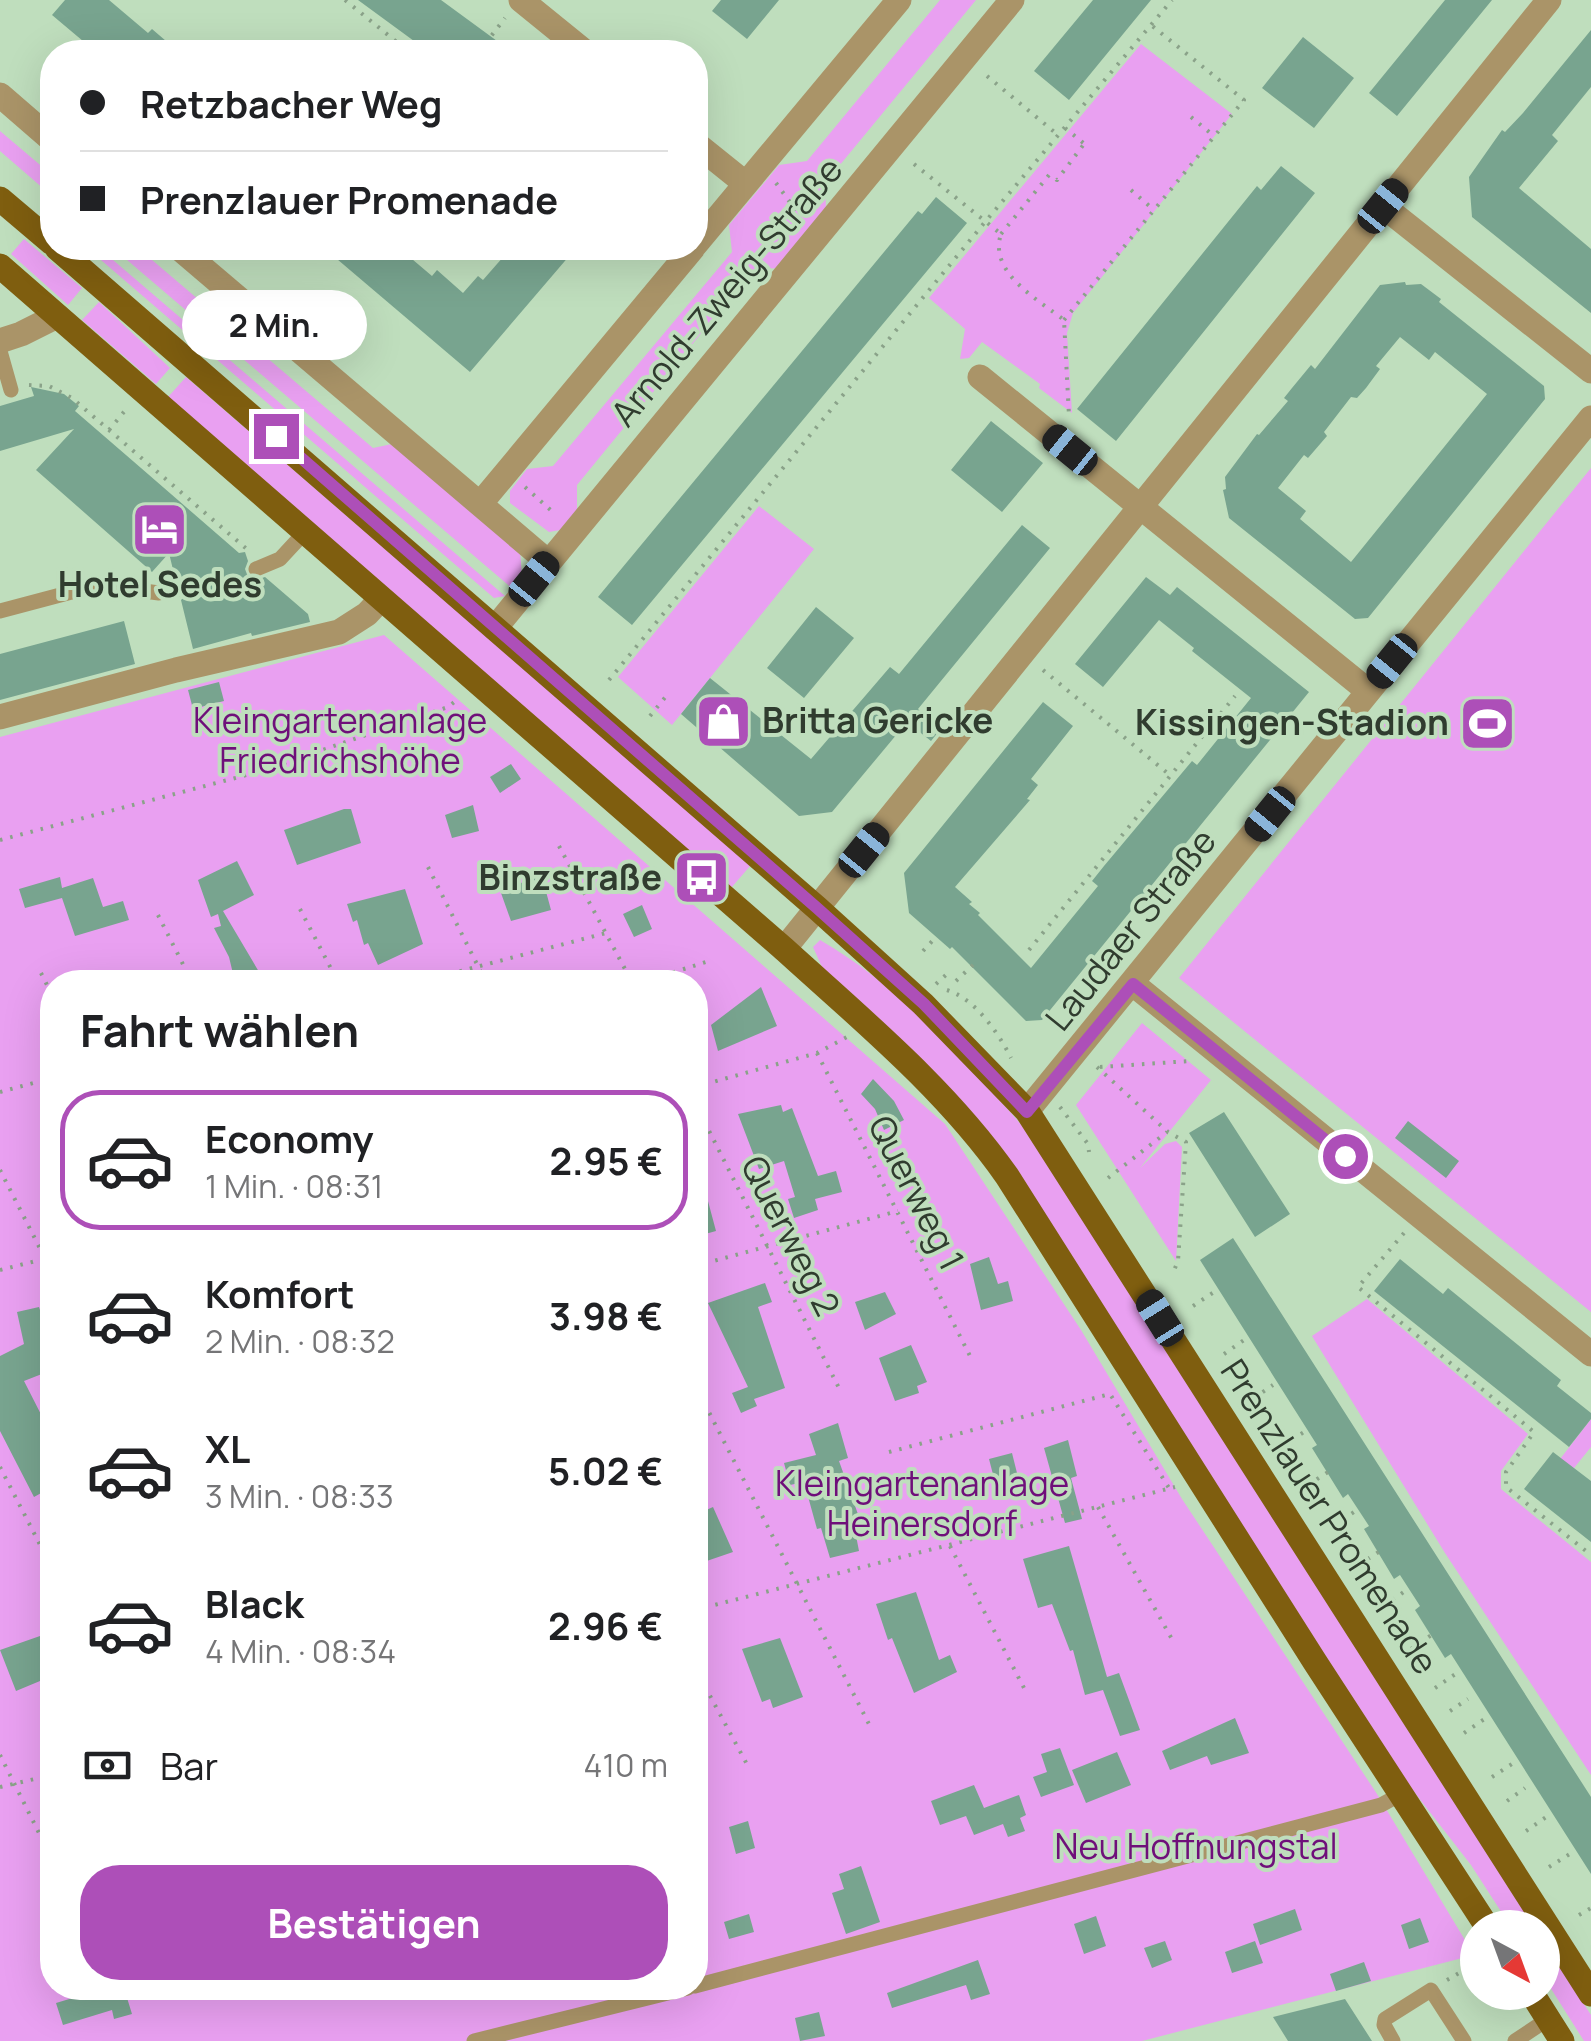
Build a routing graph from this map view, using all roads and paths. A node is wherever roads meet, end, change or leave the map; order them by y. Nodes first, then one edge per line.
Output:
1 (345, 0) edge
2 (899, 0) edge
3 (1012, 0) edge
4 (1172, 0) edge
5 (1549, 0) edge
6 (513, 9) edge
7 (1151, 26) junction
8 (394, 40) edge
9 (488, 40) edge
10 (565, 40) edge
11 (987, 76) dead end
12 (0, 95) edge
13 (1191, 117) dead end
14 (1065, 128) junction
15 (40, 130) edge
16 (1058, 136) junction
17 (1214, 136) junction
18 (708, 150) edge
19 (914, 164) dead end
20 (758, 180) junction
21 (1132, 190) dead end
22 (0, 199) edge
23 (1383, 206) junction
24 (1154, 210) junction
25 (800, 216) dead end
26 (985, 222) junction
27 (40, 232) edge
28 (708, 232) edge
29 (1001, 234) junction
30 (72, 260) edge
31 (193, 260) edge
32 (682, 260) edge
33 (0, 266) edge
34 (57, 316) junction
35 (218, 316) dead end
36 (1064, 320) junction
37 (205, 332) dead end
38 (0, 340) edge
39 (0, 351) edge
40 (1591, 371) edge
41 (980, 377) dead end
42 (11, 390) joint
43 (124, 412) dead end
44 (1591, 418) edge
45 (109, 430) junction
46 (1070, 450) junction
47 (518, 480) dead end
48 (480, 504) junction
49 (1141, 504) junction
50 (566, 525) dead end
51 (305, 532) junction
52 (548, 562) junction
53 (261, 568) joint
54 (178, 590) dead end
55 (381, 599) junction
56 (0, 611) edge
57 (495, 628) junction
58 (1043, 670) dead end
59 (608, 680) dead end
60 (1368, 692) junction
61 (668, 695) dead end
62 (461, 696) dead end
63 (1235, 696) dead end
64 (650, 716) dead end
65 (0, 717) edge
66 (1171, 776) junction
67 (0, 840) edge
68 (559, 846) dead end
69 (428, 867) dead end
70 (817, 908) junction
71 (300, 909) dead end
72 (158, 915) dead end
73 (606, 932) junction
74 (936, 936) dead end
75 (784, 949) junction
76 (1029, 950) dead end
77 (924, 951) dead end
78 (712, 960) dead end
79 (974, 964) dead end
80 (478, 967) junction
81 (186, 970) edge
82 (332, 970) edge
83 (466, 970) edge
84 (480, 970) edge
85 (626, 970) edge
86 (681, 970) edge
87 (956, 981) dead end
88 (1133, 984) junction
89 (846, 1038) dead end
90 (817, 1053) junction
91 (1200, 1061) dead end
92 (40, 1081) edge
93 (708, 1083) edge
94 (0, 1092) edge
95 (1059, 1105) dead end
96 (1027, 1112) junction
97 (708, 1130) edge
98 (1168, 1132) junction
99 (1089, 1152) dead end
100 (0, 1170) edge
101 (1108, 1178) dead end
102 (898, 1211) junction
103 (1407, 1230) dead end
104 (767, 1246) junction
105 (40, 1248) edge
106 (40, 1259) edge
107 (708, 1262) edge
108 (0, 1270) edge
109 (1172, 1275) dead end
110 (1214, 1292) dead end
111 (1193, 1306) dead end
112 (1244, 1340) dead end
113 (1224, 1354) dead end
114 (1591, 1354) edge
115 (970, 1356) dead end
116 (1273, 1385) dead end
117 (842, 1392) dead end
118 (1254, 1398) dead end
119 (708, 1410) edge
120 (1304, 1432) dead end
121 (1283, 1445) dead end
122 (889, 1452) dead end
123 (0, 1467) edge
124 (1328, 1472) dead end
125 (1182, 1483) junction
126 (1308, 1485) dead end
127 (1098, 1507) junction
128 (1354, 1512) dead end
129 (1334, 1525) dead end
130 (40, 1545) edge
131 (950, 1546) junction
132 (1380, 1551) dead end
133 (1591, 1555) edge
134 (1359, 1565) dead end
135 (798, 1585) junction
136 (1405, 1591) dead end
137 (1384, 1606) dead end
138 (708, 1607) edge
139 (1433, 1634) dead end
140 (1173, 1641) dead end
141 (1411, 1649) dead end
142 (1457, 1674) dead end
143 (1024, 1688) dead end
144 (1436, 1688) dead end
145 (708, 1693) edge
146 (1468, 1699) dead end
147 (1450, 1710) dead end
148 (1486, 1718) dead end
149 (872, 1728) dead end
150 (1464, 1733) dead end
151 (0, 1755) edge
152 (1515, 1762) dead end
153 (748, 1768) dead end
154 (1492, 1777) dead end
155 (40, 1778) edge
156 (15, 1784) junction
157 (0, 1788) edge
158 (1524, 1788) dead end
159 (1401, 1794) junction
160 (1507, 1801) dead end
161 (1549, 1815) dead end
162 (1526, 1830) dead end
163 (40, 1835) edge
164 (1572, 1852) dead end
165 (1549, 1867) dead end
166 (1591, 1908) edge
167 (1476, 1910) edge
168 (1579, 1916) dead end
169 (1460, 1973) edge
170 (708, 1983) edge
171 (1431, 1990) junction
172 (1591, 1994) edge
173 (640, 2000) edge
174 (1555, 2030) edge
175 (474, 2041) edge
176 (1393, 2041) edge
177 (1464, 2041) edge
178 (1515, 2041) edge

1 - 8 path
2 - 20 street, Arnold-Zweig-Straße
3 - 52 street, Arnold-Zweig-Straße
4 - 7 path
5 - 23 street
6 - 9 path
6 - 10 street
7 - 14 path
7 - 17 path
11 - 16 path
12 - 15 street
13 - 17 path
14 - 16 path
14 - 29 path
16 - 26 path
17 - 24 path
18 - 20 street
19 - 26 path
20 - 25 path
20 - 28 street, Arnold-Zweig-Straße
21 - 24 path
22 - 27 main road, Prenzlauer Promenade
23 - 40 street
23 - 49 street
24 - 36 path
26 - 29 path
26 - 59 path
29 - 36 path
30 - 57 main road, Prenzlauer Promenade
31 - 48 street
32 - 48 street, Arnold-Zweig-Straße
33 - 34 main road
34 - 38 street
34 - 51 main road
35 - 37 path
36 - 46 path
39 - 42 lane
41 - 46 street
42 - 45 path
43 - 45 path
44 - 60 street, Laudaer Straße
45 - 53 path
46 - 49 street
47 - 50 path
48 - 52 street
49 - 60 street
49 - 70 street
51 - 53 lane
51 - 55 main road
52 - 57 street, Arnold-Zweig-Straße
54 - 56 lane
55 - 65 street
55 - 75 main road
57 - 70 main road, Prenzlauer Promenade
58 - 66 path
60 - 88 street, Laudaer Straße
61 - 64 path
62 - 67 path
63 - 66 path
66 - 76 path
68 - 73 path
69 - 80 path
70 - 75 street
70 - 96 main road, Prenzlauer Promenade
71 - 82 path
72 - 81 path
73 - 80 path
73 - 85 path
74 - 77 path
75 - 125 main road
78 - 86 path
79 - 87 path
80 - 83 path
80 - 84 path
88 - 96 street, Laudaer Straße
88 - 114 street
89 - 90 path
90 - 93 path
90 - 102 path, Querweg 1
91 - 98 path
92 - 94 path
95 - 99 path
96 - 172 main road, Prenzlauer Promenade
97 - 104 path, Querweg 2
98 - 101 path
98 - 109 path
100 - 105 path
102 - 104 path
102 - 115 path, Querweg 1
103 - 133 path
104 - 107 path
104 - 117 path, Querweg 2
106 - 108 path
110 - 111 path
112 - 113 path
116 - 118 path
119 - 135 path
120 - 121 path
122 - 125 path
123 - 130 path
124 - 126 path
125 - 127 path
125 - 159 main road
127 - 131 path
127 - 140 path
128 - 129 path
131 - 135 path
131 - 143 path
132 - 134 path
135 - 138 path
135 - 149 path
136 - 137 path
139 - 141 path
142 - 144 path
145 - 153 path
146 - 147 path
148 - 150 path
151 - 156 path
152 - 154 path
155 - 156 path
156 - 157 path
156 - 163 path
158 - 160 path
159 - 167 main road
159 - 170 lane
161 - 162 path
164 - 165 path
166 - 168 path
169 - 171 path
171 - 176 lane
171 - 177 lane
173 - 175 lane
174 - 178 lane

